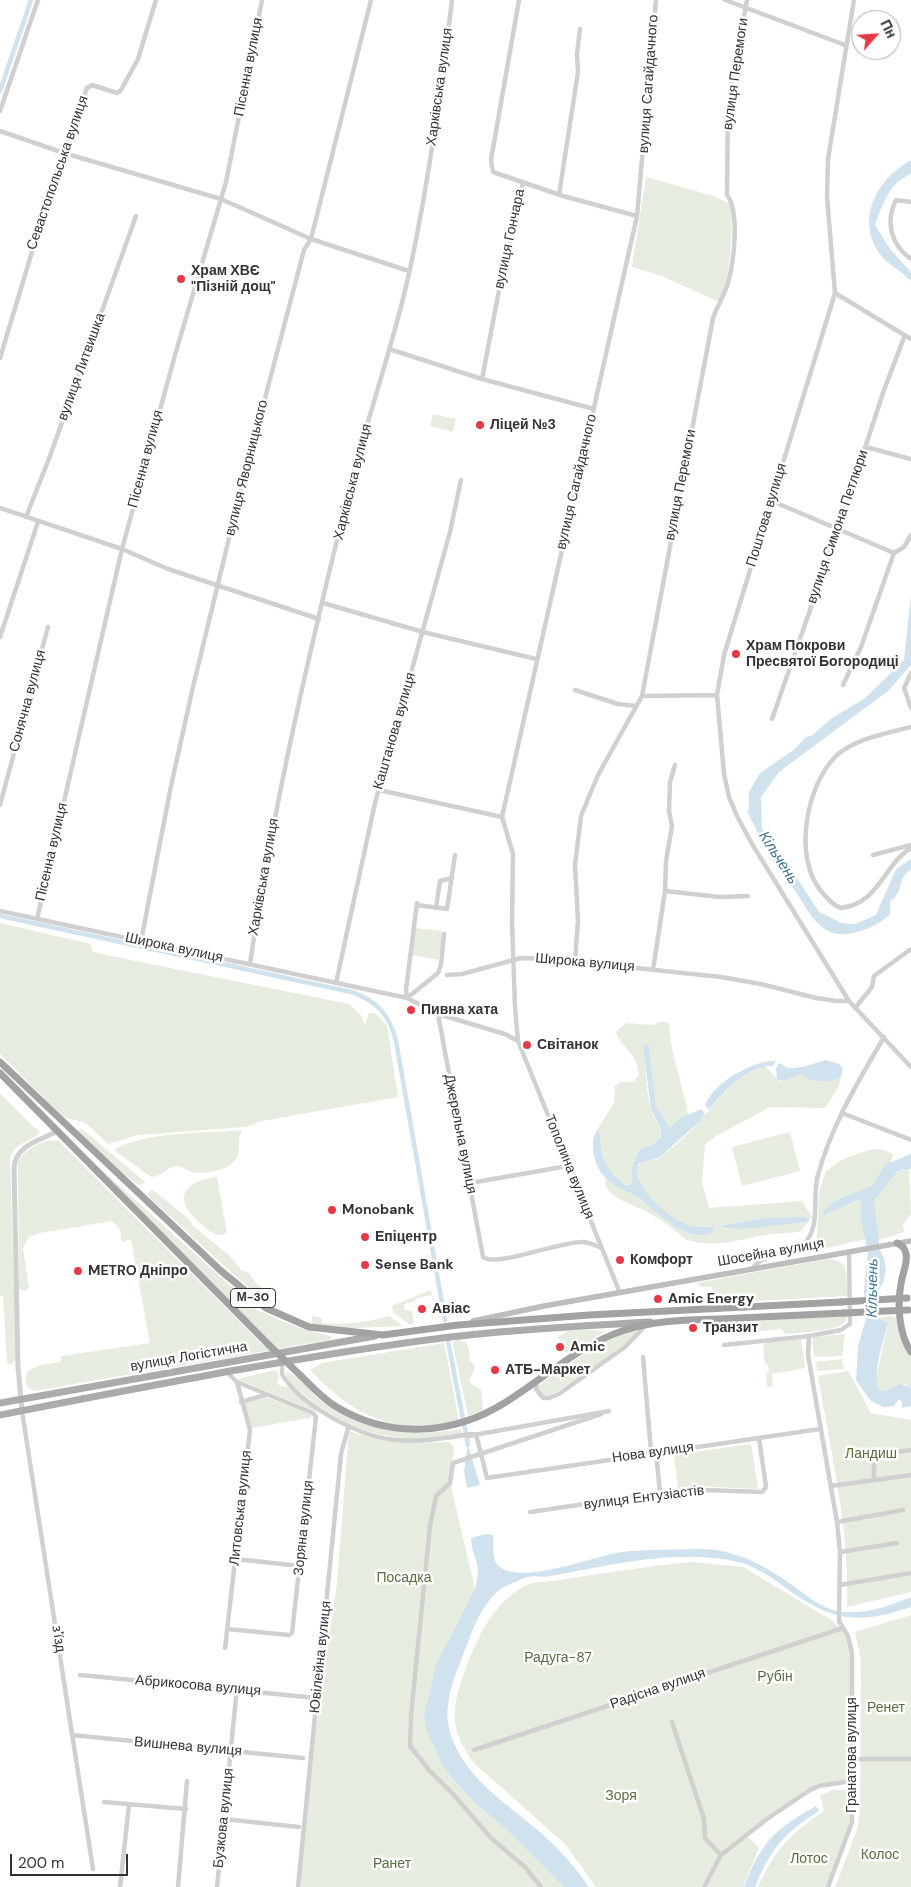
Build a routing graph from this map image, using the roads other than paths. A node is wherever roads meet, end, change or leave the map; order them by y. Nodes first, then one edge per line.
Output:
1 (38, 0) edge
2 (156, 0) edge
3 (262, 0) edge
4 (371, 0) edge
5 (452, 0) edge
6 (519, 0) edge
7 (656, 0) edge
8 (725, 0) edge
9 (748, 0) edge
10 (854, 0) edge
11 (745, 8) junction
12 (580, 29) dead end
13 (845, 45) junction
14 (0, 111) edge
15 (0, 131) edge
16 (64, 154) junction
17 (523, 183) junction
18 (559, 195) junction
19 (221, 200) junction
20 (911, 202) edge
21 (136, 216) dead end
22 (638, 216) junction
23 (311, 239) junction
24 (911, 260) edge
25 (409, 271) junction
26 (835, 293) junction
27 (905, 335) junction
28 (911, 339) edge
29 (389, 349) junction
30 (0, 358) edge
31 (482, 379) junction
32 (594, 409) junction
33 (866, 447) junction
34 (911, 460) edge
35 (461, 480) dead end
36 (772, 501) junction
37 (0, 508) edge
38 (26, 517) junction
39 (38, 522) junction
40 (839, 528) junction
41 (911, 535) edge
42 (122, 549) junction
43 (894, 553) junction
44 (219, 586) junction
45 (323, 603) junction
46 (319, 618) junction
47 (48, 627) dead end
48 (423, 632) junction
49 (0, 637) edge
50 (536, 659) junction
51 (911, 673) edge
52 (843, 685) dead end
53 (575, 690) dead end
54 (717, 694) junction
55 (642, 696) junction
56 (636, 706) junction
57 (911, 708) edge
58 (772, 719) dead end
59 (911, 727) edge
60 (675, 766) dead end
61 (379, 790) junction
62 (0, 805) edge
63 (502, 817) junction
64 (911, 846) edge
65 (455, 855) dead end
66 (873, 855) dead end
67 (452, 878) junction
68 (665, 891) junction
69 (748, 896) dead end
70 (436, 908) junction
71 (0, 911) edge
72 (37, 919) junction
73 (444, 934) dead end
74 (141, 941) junction
75 (911, 948) edge
76 (514, 961) junction
77 (575, 961) junction
78 (250, 964) junction
79 (653, 970) junction
80 (447, 974) dead end
81 (336, 983) junction
82 (407, 998) junction
83 (849, 1000) junction
84 (855, 1008) junction
85 (438, 1014) junction
86 (884, 1037) junction
87 (518, 1041) junction
88 (0, 1062) edge
89 (911, 1067) edge
90 (0, 1074) edge
91 (842, 1113) junction
92 (67, 1127) junction
93 (56, 1132) junction
94 (911, 1140) edge
95 (568, 1166) junction
96 (470, 1183) junction
97 (911, 1240) edge
98 (893, 1244) junction
99 (602, 1248) junction
100 (849, 1252) junction
101 (911, 1262) edge
102 (753, 1268) junction
103 (902, 1278) junction
104 (620, 1293) junction
105 (909, 1298) edge
106 (909, 1310) edge
107 (677, 1320) junction
108 (458, 1324) junction
109 (646, 1325) junction
110 (383, 1335) junction
111 (809, 1336) junction
112 (724, 1346) dead end
113 (911, 1352) edge
114 (643, 1357) dead end
115 (282, 1364) junction
116 (228, 1373) junction
117 (536, 1381) junction
118 (237, 1382) junction
119 (265, 1395) junction
120 (20, 1399) junction
121 (241, 1402) junction
122 (0, 1403) edge
123 (22, 1411) junction
124 (609, 1411) junction
125 (0, 1415) edge
126 (348, 1428) junction
127 (820, 1429) junction
128 (759, 1438) junction
129 (911, 1450) edge
130 (654, 1452) junction
131 (911, 1475) edge
132 (874, 1480) junction
133 (831, 1486) junction
134 (660, 1493) junction
135 (903, 1510) dead end
136 (530, 1512) dead end
137 (837, 1522) junction
138 (897, 1543) dead end
139 (840, 1552) junction
140 (236, 1559) junction
141 (300, 1566) junction
142 (911, 1573) edge
143 (840, 1584) junction
144 (843, 1628) junction
145 (227, 1629) junction
146 (226, 1648) dead end
147 (80, 1675) dead end
148 (237, 1688) junction
149 (317, 1698) junction
150 (672, 1722) dead end
151 (72, 1735) junction
152 (474, 1750) dead end
153 (232, 1751) junction
154 (303, 1758) dead end
155 (851, 1759) junction
156 (911, 1759) edge
157 (187, 1781) dead end
158 (852, 1781) junction
159 (104, 1802) dead end
160 (129, 1805) junction
161 (186, 1810) junction
162 (224, 1819) junction
163 (299, 1827) dead end
164 (721, 1856) junction
165 (93, 1869) dead end
166 (120, 1887) edge
167 (178, 1887) edge
168 (217, 1887) edge
169 (298, 1887) edge
170 (541, 1887) edge
171 (704, 1887) edge
172 (828, 1887) edge

1 - 14 street
2 - 16 street, Севастопольська вулиця
3 - 19 street, Пісенна вулиця
4 - 23 street, вулиця Яворницького
5 - 25 street, Харківська вулиця
6 - 17 street, вулиця Гончара
7 - 22 street, вулиця Сагайдачного
8 - 11 street
9 - 11 street, вулиця Перемоги
10 - 13 street, Поштова вулиця
11 - 13 street
11 - 55 street, вулиця Перемоги
12 - 18 street
13 - 26 street, Поштова вулиця
15 - 16 street
16 - 19 street
16 - 30 street, Севастопольська вулиця
17 - 18 street
17 - 31 street, вулиця Гончара
18 - 22 street
19 - 23 street
19 - 42 street, Пісенна вулиця
20 - 24 street
21 - 38 street, вулиця Литвишка
22 - 32 street, вулиця Сагайдачного
23 - 25 street
23 - 44 street, вулиця Яворницького
25 - 29 street, Харківська вулиця
26 - 27 street
26 - 36 street, Поштова вулиця
27 - 28 street
27 - 33 street, вулиця Симона Петлюри
29 - 31 street
29 - 45 street, Харківська вулиця
31 - 32 street
32 - 50 street, вулиця Сагайдачного
33 - 34 street
33 - 40 street, вулиця Симона Петлюри
35 - 48 street, Каштанова вулиця
36 - 40 street
36 - 54 street, Поштова вулиця
37 - 38 street
38 - 39 street
39 - 42 street
39 - 49 street
40 - 43 street
40 - 58 street, вулиця Симона Петлюри
41 - 43 street
42 - 44 street
42 - 72 street, Пісенна вулиця
43 - 52 street
44 - 46 street
44 - 74 street, вулиця Яворницького
45 - 46 street, Харківська вулиця
45 - 48 street
46 - 78 street, Харківська вулиця
47 - 62 street, Сонячна вулиця
48 - 50 street
48 - 61 street, Каштанова вулиця
50 - 63 street, вулиця Сагайдачного
51 - 57 street
53 - 56 street
54 - 55 street
54 - 83 street, Поштова вулиця
55 - 56 street, вулиця Перемоги
56 - 77 street, вулиця Перемоги
59 - 64 street
60 - 68 street
61 - 63 street
61 - 81 street, Каштанова вулиця
63 - 76 street
64 - 66 street
65 - 67 street
67 - 70 street
67 - 70 street
68 - 69 street
68 - 79 street
70 - 82 street
71 - 72 street, Широка вулиця
72 - 74 street, Широка вулиця
73 - 82 street
74 - 78 street, Широка вулиця
75 - 84 street
76 - 77 street, Широка вулиця
76 - 80 street
76 - 87 street, Широка вулиця
77 - 79 street, Широка вулиця
78 - 81 street, Широка вулиця
79 - 83 street, Широка вулиця
81 - 82 street, Широка вулиця
82 - 85 street, Широка вулиця
83 - 84 street
84 - 86 street
85 - 87 street, Широка вулиця
85 - 96 street, Джерельна вулиця
86 - 89 street
86 - 91 street
87 - 95 street, Тополина вулиця
88 - 92 highway, М-30
90 - 93 highway, М-30
91 - 94 street
91 - 102 street
92 - 93 highway
92 - 110 highway, М-30
93 - 117 highway, М-30, bridge
93 - 120 street
95 - 96 street
95 - 99 street, Тополина вулиця
96 - 99 street, Джерельна вулиця
97 - 98 main road, Шосейна вулиця
98 - 100 main road, Шосейна вулиця
98 - 103 highway
99 - 104 street, Тополина вулиця
100 - 102 main road, Шосейна вулиця
100 - 111 street
101 - 103 highway
102 - 104 main road, Шосейна вулиця
103 - 113 highway
104 - 108 main road, Шосейна вулиця
105 - 108 highway, М-30, bridge
106 - 107 highway, М-30, bridge
107 - 109 highway, М-30
107 - 115 main road
108 - 110 highway, М-30
109 - 117 highway, М-30
109 - 117 street
110 - 120 main road, вулиця Логістична
111 - 112 street
111 - 127 street
114 - 130 street
115 - 116 main road
115 - 126 street
116 - 118 street
116 - 123 main road
118 - 119 street
118 - 121 street, Литовська вулиця
119 - 121 street
119 - 141 street, Зоряна вулиця
120 - 122 main road, вулиця Логістична
120 - 123 street
121 - 140 street, Литовська вулиця
123 - 125 main road
123 - 151 street, з'їзд
124 - 126 street
124 - 130 street, Нова вулиця, bridge
124 - 170 street
126 - 149 street, Ювілейна вулиця
127 - 128 street, Нова вулиця
127 - 133 street
128 - 130 street, Нова вулиця
128 - 134 street, вулиця Ентузіастів
129 - 132 street
130 - 134 street
131 - 132 street
132 - 133 street
133 - 137 street
134 - 136 street, вулиця Ентузіастів
135 - 137 street
137 - 139 street
138 - 139 street
139 - 143 street
140 - 141 street
140 - 145 street, Литовська вулиця
141 - 145 street, Зоряна вулиця
142 - 143 street
143 - 144 street, Гранатова вулиця
144 - 152 street, Радісна вулиця
144 - 155 street, Гранатова вулиця
145 - 146 street, Литовська вулиця
147 - 148 street, Абрикосова вулиця
148 - 149 street, Абрикосова вулиця
148 - 153 street, Бузкова вулиця
149 - 169 street, Ювілейна вулиця
150 - 164 street
151 - 153 street, Вишнева вулиця
151 - 165 street, з'їзд
153 - 154 street, Вишнева вулиця
153 - 162 street, Бузкова вулиця
155 - 156 street
155 - 158 street, Гранатова вулиця
157 - 161 street
158 - 164 street
158 - 172 street, Гранатова вулиця
159 - 160 street
160 - 161 street
160 - 166 street
161 - 167 street
162 - 163 street
162 - 168 street, Бузкова вулиця
164 - 171 street

